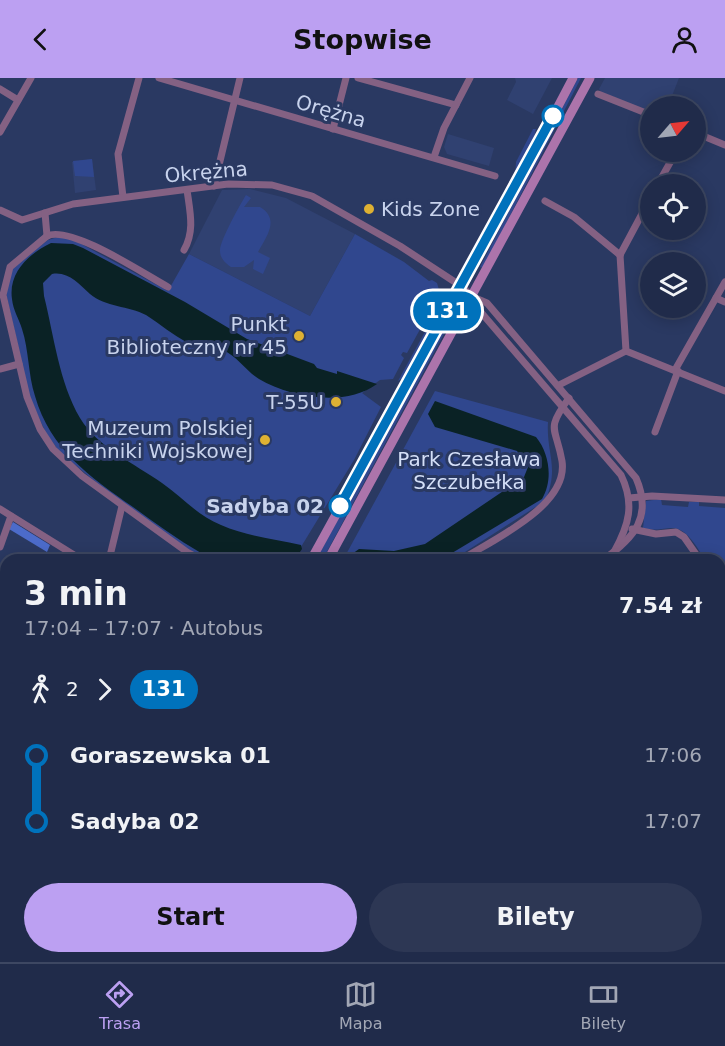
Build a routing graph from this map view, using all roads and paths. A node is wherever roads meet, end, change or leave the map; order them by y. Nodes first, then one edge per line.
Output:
1 (31, 78) edge
2 (140, 78) edge
3 (159, 78) edge
4 (240, 78) edge
5 (346, 78) edge
6 (358, 78) edge
7 (470, 78) edge
8 (573, 78) edge
9 (590, 78) edge
10 (0, 89) edge
11 (598, 94) dead end
12 (18, 100) junction
13 (234, 100) junction
14 (456, 105) junction
15 (640, 111) edge
16 (333, 129) junction
17 (0, 132) edge
18 (706, 138) edge
19 (725, 145) edge
20 (434, 158) junction
21 (495, 176) dead end
22 (213, 186) junction
23 (187, 190) junction
24 (123, 197) junction
25 (546, 201) dead end
26 (0, 210) edge
27 (45, 213) junction
28 (640, 218) edge
29 (46, 236) junction
30 (184, 250) dead end
31 (620, 255) junction
32 (725, 282) edge
33 (461, 286) junction
34 (168, 287) dead end
35 (473, 297) junction
36 (716, 298) junction
37 (725, 302) edge
38 (626, 351) junction
39 (19, 364) junction
40 (0, 369) edge
41 (677, 371) junction
42 (559, 386) junction
43 (725, 391) edge
44 (569, 398) junction
45 (562, 408) junction
46 (655, 432) dead end
47 (643, 497) junction
48 (629, 498) junction
49 (725, 500) edge
50 (122, 506) junction
51 (0, 508) edge
52 (11, 516) junction
53 (627, 527) junction
54 (636, 529) junction
55 (0, 547) edge
56 (615, 552) junction
57 (72, 554) edge
58 (110, 554) edge
59 (191, 554) edge
60 (314, 554) edge
61 (331, 554) edge
62 (470, 554) edge
63 (612, 554) edge
64 (696, 554) edge

1 - 12 street
2 - 24 street
3 - 13 street, Orężna
4 - 13 street
5 - 16 street
6 - 14 street
7 - 14 street
8 - 33 main road
9 - 35 main road
10 - 12 street
11 - 15 street
12 - 17 street
13 - 16 street, Orężna
13 - 22 street
14 - 20 street
16 - 20 street, Orężna
18 - 19 street
20 - 21 street, Orężna
22 - 23 street, Okrężna
22 - 33 street, Okrężna
23 - 24 street, Okrężna
23 - 30 street
24 - 27 street, Okrężna
25 - 31 street
26 - 27 street, Okrężna
27 - 29 street
28 - 31 street
29 - 34 street
29 - 39 street
31 - 38 street
32 - 36 street
33 - 35 street, Okrężna
33 - 60 main road
35 - 42 street, Okrężna
35 - 45 street, Okrężna
35 - 61 main road
36 - 37 street
36 - 41 street
38 - 41 street
38 - 42 street
39 - 40 street
39 - 50 street
41 - 43 street
41 - 46 street
42 - 44 street, Okrężna
44 - 45 street
44 - 47 street, Okrężna
45 - 48 street, Okrężna
45 - 62 street
47 - 48 street
47 - 49 street
47 - 54 street
48 - 53 street, Okrężna
50 - 58 street
50 - 59 street
51 - 52 street
52 - 55 street
52 - 57 street
53 - 54 street
53 - 56 street, Okrężna
54 - 56 street
54 - 64 street
56 - 63 street

